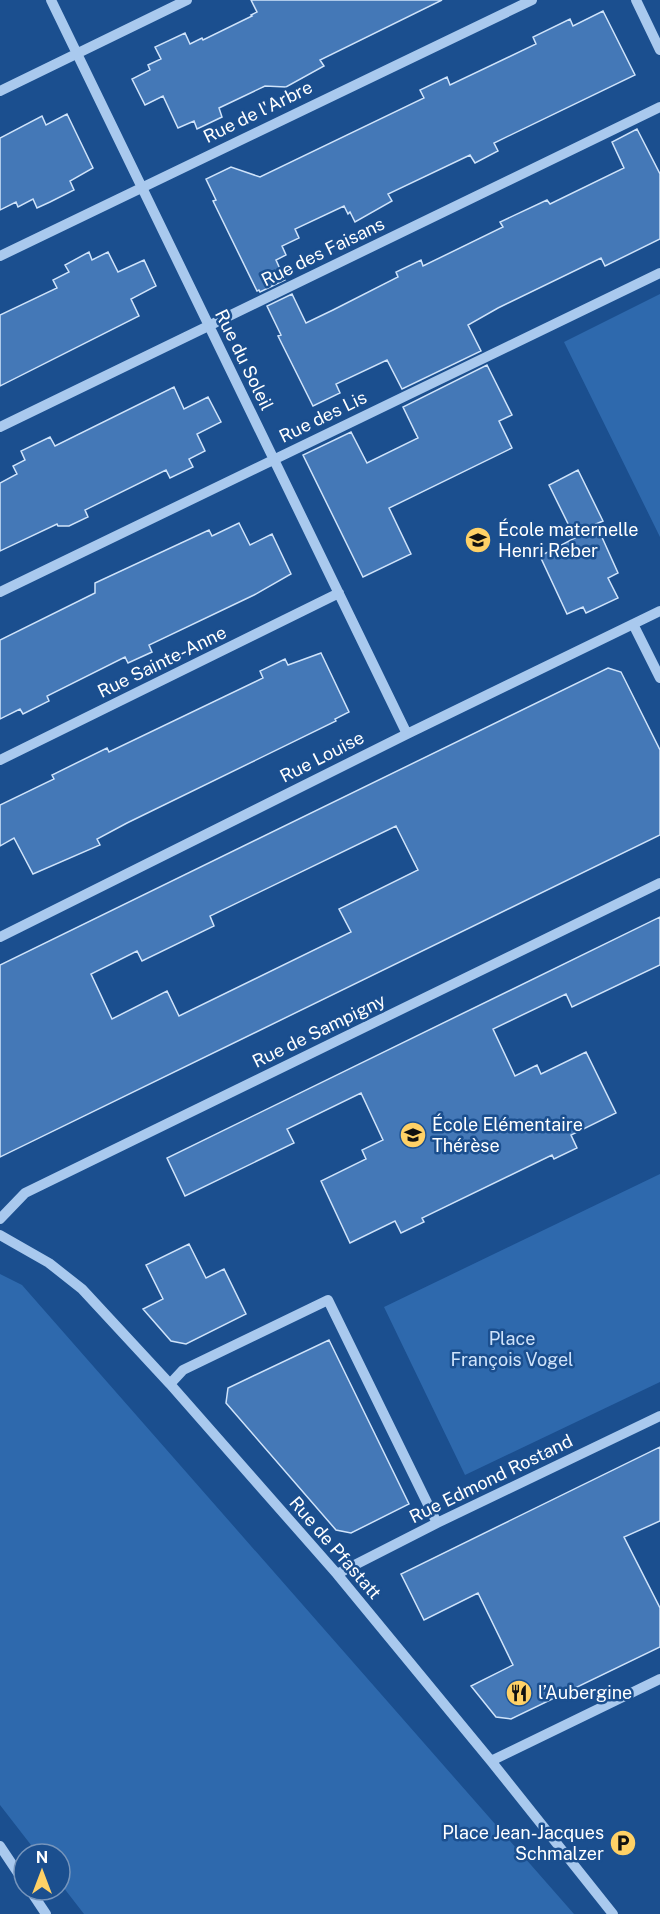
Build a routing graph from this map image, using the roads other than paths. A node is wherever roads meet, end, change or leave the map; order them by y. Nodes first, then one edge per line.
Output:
1 (51, 0) edge
2 (187, 0) edge
3 (532, 0) edge
4 (636, 0) edge
5 (660, 50) edge
6 (77, 53) junction
7 (0, 91) edge
8 (660, 107) edge
9 (143, 186) junction
10 (0, 256) edge
11 (660, 273) edge
12 (209, 326) junction
13 (0, 427) edge
14 (274, 459) junction
15 (0, 592) edge
16 (339, 594) junction
17 (660, 611) edge
18 (633, 624) junction
19 (660, 678) edge
20 (407, 734) junction
21 (0, 760) edge
22 (660, 883) edge
23 (0, 937) edge
24 (0, 1219) edge
25 (0, 1235) edge
26 (170, 1384) junction
27 (660, 1416) edge
28 (437, 1523) junction
29 (337, 1574) junction
30 (660, 1679) edge
31 (491, 1761) junction
32 (0, 1846) edge
33 (12, 1864) edge
34 (613, 1914) edge

1 - 6 street, Rue du Soleil
2 - 6 street
3 - 9 street, Rue de l'Arbre
4 - 5 street
6 - 7 street
6 - 9 street, Rue du Soleil
8 - 12 street, Rue des Faisans
9 - 10 street, Rue de l'Arbre
9 - 12 street, Rue du Soleil
11 - 14 street, Rue des Lis
12 - 13 street, Rue des Faisans
12 - 14 street, Rue du Soleil
14 - 15 street, Rue des Lis
14 - 16 street, Rue du Soleil
16 - 20 street, Rue du Soleil
16 - 21 street, Rue Sainte-Anne
17 - 18 street, Rue Louise
18 - 19 street
18 - 20 street, Rue Louise
20 - 23 street, Rue Louise
22 - 24 street, Rue de Sampigny
25 - 26 street, Rue de Pfastatt
26 - 28 street
26 - 29 street, Rue de Pfastatt
27 - 28 street, Rue Edmond Rostand
28 - 29 street, Rue Edmond Rostand
29 - 31 street, Rue de Pfastatt
30 - 31 street
31 - 34 street, Rue de Pfastatt
32 - 33 street

